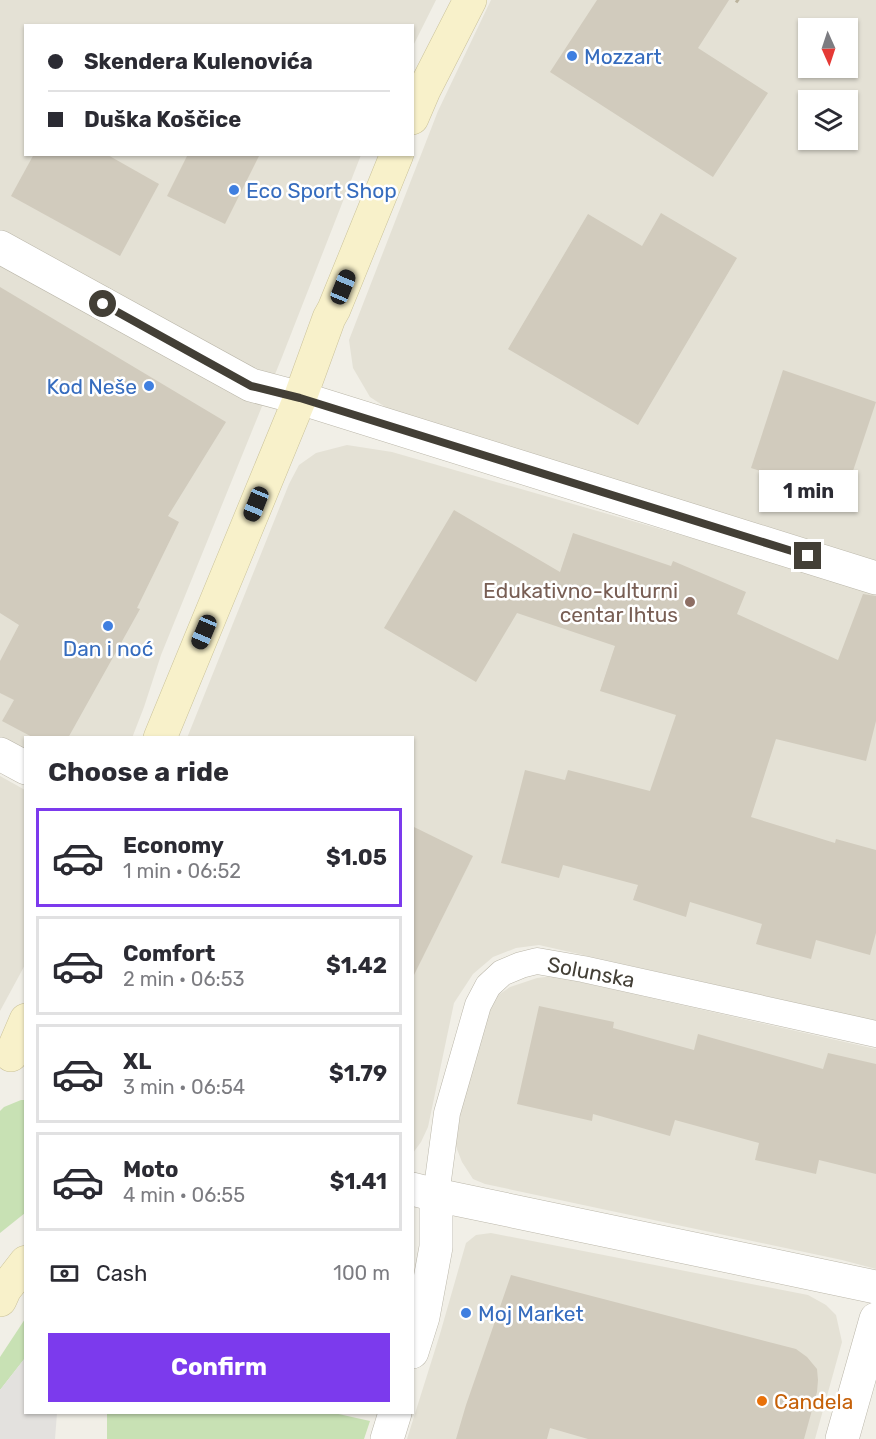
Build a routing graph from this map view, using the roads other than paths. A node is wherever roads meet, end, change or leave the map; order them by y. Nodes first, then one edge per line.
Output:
1 (471, 0) edge
2 (414, 113) edge
3 (396, 156) edge
4 (0, 246) edge
5 (300, 398) junction
6 (876, 578) edge
7 (161, 736) edge
8 (0, 754) edge
9 (24, 767) edge
10 (24, 1025) edge
11 (876, 1034) edge
12 (12, 1056) edge
13 (424, 1192) edge
14 (24, 1265) edge
15 (876, 1287) edge
16 (0, 1300) edge
17 (876, 1318) edge
18 (414, 1346) edge
19 (395, 1414) edge
20 (387, 1439) edge
21 (842, 1439) edge

1 - 2 main road
3 - 5 main road
4 - 5 street
5 - 6 street
5 - 7 main road
8 - 9 street
10 - 12 main road
11 - 13 lane, Solunska
13 - 15 street
13 - 18 street
14 - 16 main road
17 - 21 street
19 - 20 street

